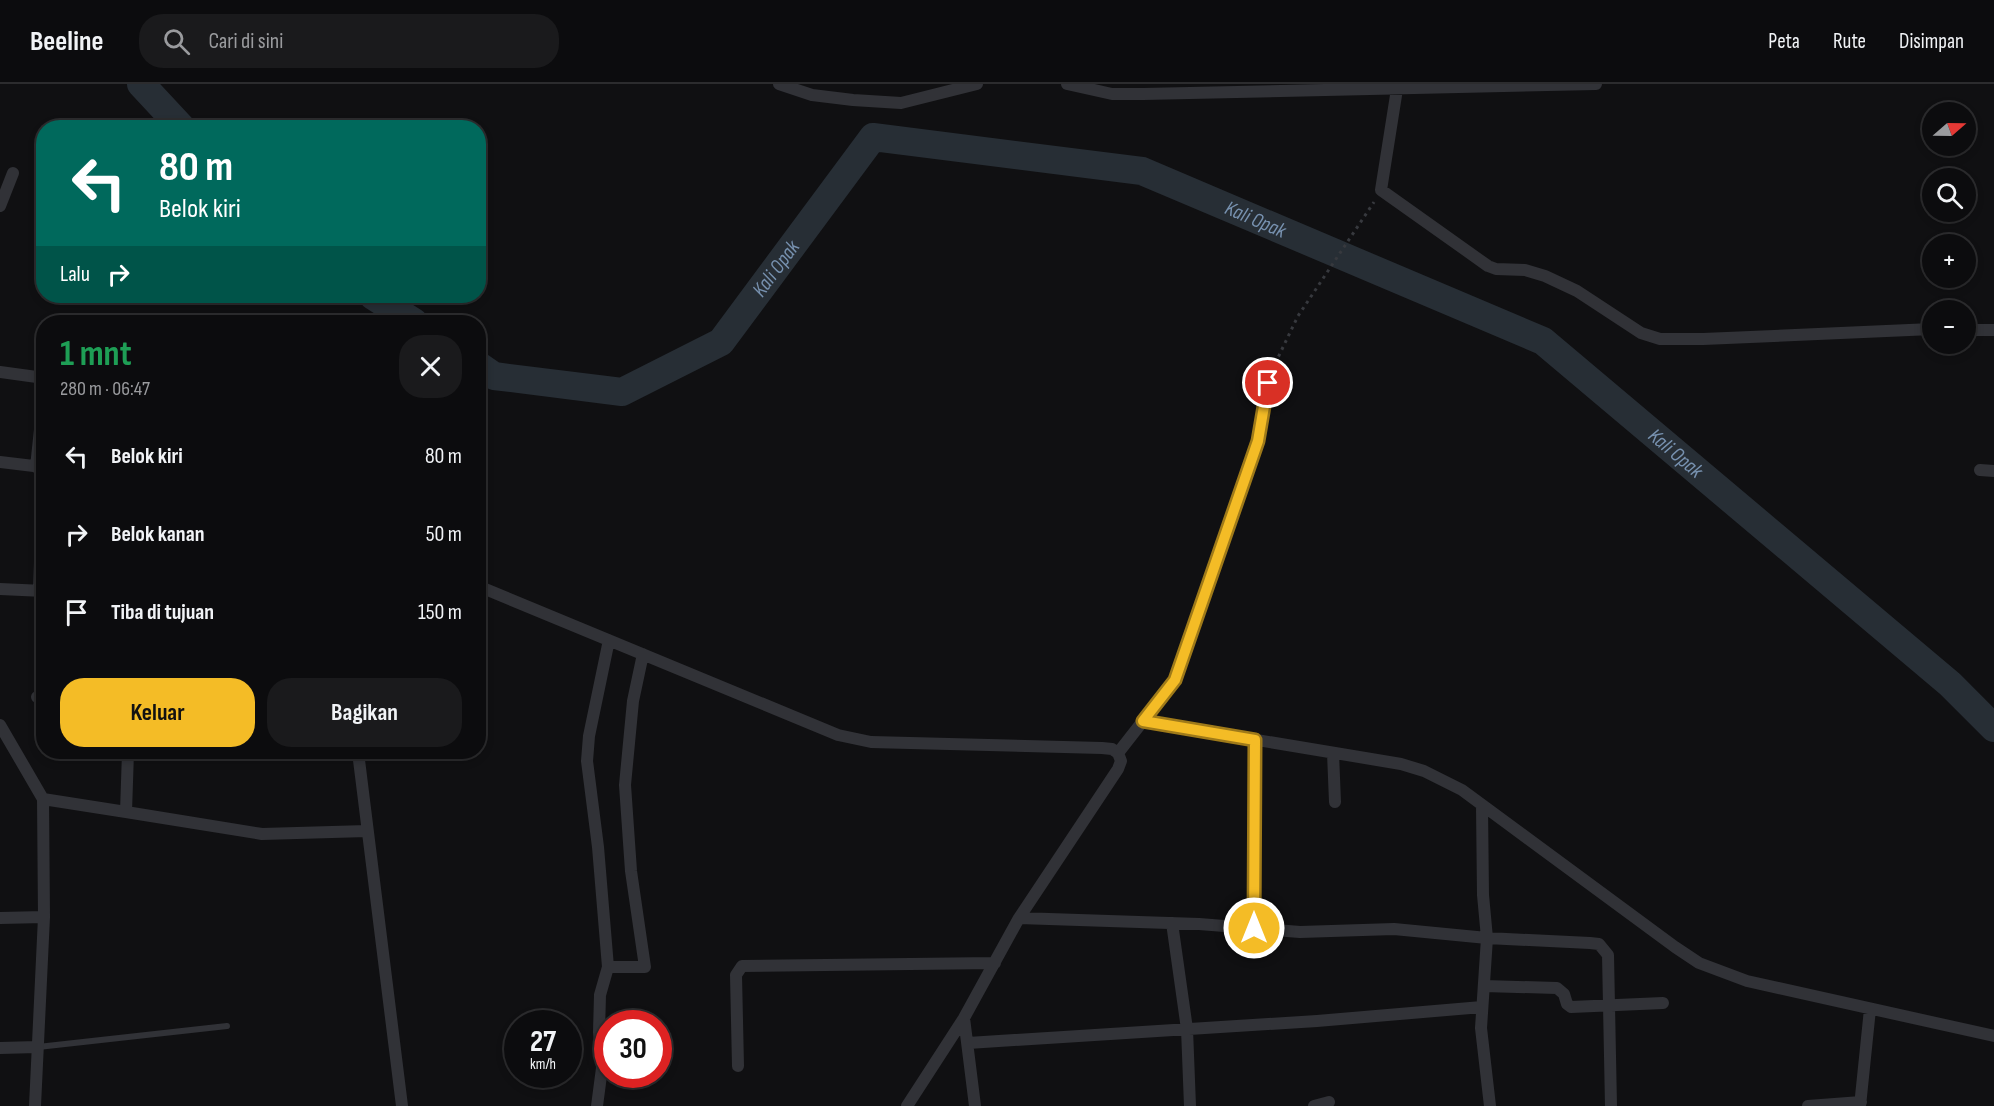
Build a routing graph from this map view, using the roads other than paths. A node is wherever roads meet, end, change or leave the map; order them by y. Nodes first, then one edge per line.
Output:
1 (779, 84) edge
2 (977, 84) edge
3 (1067, 84) edge
4 (1596, 84) edge
5 (1397, 89) junction
6 (13, 173) dead end
7 (0, 206) edge
8 (1922, 329) edge
9 (1976, 330) edge
10 (1994, 330) edge
11 (0, 372) edge
12 (36, 377) edge
13 (1268, 383) road end
14 (0, 462) edge
15 (36, 466) edge
16 (1980, 470) dead end
17 (1994, 471) edge
18 (0, 589) edge
19 (486, 589) edge
20 (36, 591) edge
21 (609, 640) junction
22 (643, 654) junction
23 (1143, 721) junction
24 (0, 725) edge
25 (1255, 740) junction
26 (1118, 753) junction
27 (1333, 753) junction
28 (128, 759) edge
29 (359, 759) edge
30 (42, 799) junction
31 (1335, 802) dead end
32 (1482, 806) junction
33 (126, 812) junction
34 (367, 831) junction
35 (44, 917) junction
36 (0, 918) edge
37 (1019, 918) junction
38 (1172, 923) junction
39 (1254, 928) junction
40 (1486, 938) junction
41 (995, 963) junction
42 (608, 967) junction
43 (1484, 986) junction
44 (1664, 1003) dead end
45 (1608, 1006) junction
46 (1482, 1007) junction
47 (1870, 1009) junction
48 (964, 1018) junction
49 (227, 1026) dead end
50 (1187, 1029) junction
51 (1994, 1036) edge
52 (968, 1043) junction
53 (37, 1047) junction
54 (0, 1048) edge
55 (738, 1066) dead end
56 (1329, 1102) dead end
57 (1860, 1104) edge
58 (35, 1106) edge
59 (402, 1106) edge
60 (597, 1106) edge
61 (907, 1106) edge
62 (975, 1106) edge
63 (1190, 1106) edge
64 (1314, 1106) edge
65 (1490, 1106) edge
66 (1611, 1106) edge
67 (1808, 1106) edge

1 - 2 street
3 - 5 street
4 - 5 street
5 - 8 street
6 - 7 street
9 - 10 street
11 - 12 street
13 - 23 street
14 - 15 street
16 - 17 street
18 - 20 street
19 - 21 street
21 - 22 street
21 - 42 street
22 - 26 street
22 - 42 street
23 - 25 street
23 - 26 street
24 - 30 street
25 - 27 street
25 - 39 street
26 - 37 street
27 - 31 street
27 - 32 street
28 - 33 street
29 - 34 street
30 - 33 street
30 - 35 street
32 - 40 street
32 - 47 street
33 - 34 street
34 - 59 street
35 - 36 street
35 - 53 street
37 - 38 street
37 - 41 street
38 - 39 street
38 - 50 street
39 - 40 street
40 - 43 street
40 - 45 street
41 - 48 street
41 - 55 street
42 - 60 street
43 - 45 street
43 - 46 street
44 - 45 street
45 - 66 street
46 - 50 street
46 - 65 street
47 - 51 street
47 - 57 street
48 - 52 street
48 - 61 street
49 - 53 lane
50 - 52 street
50 - 63 street
52 - 62 street
53 - 54 street
53 - 58 street
56 - 64 street
57 - 67 street

